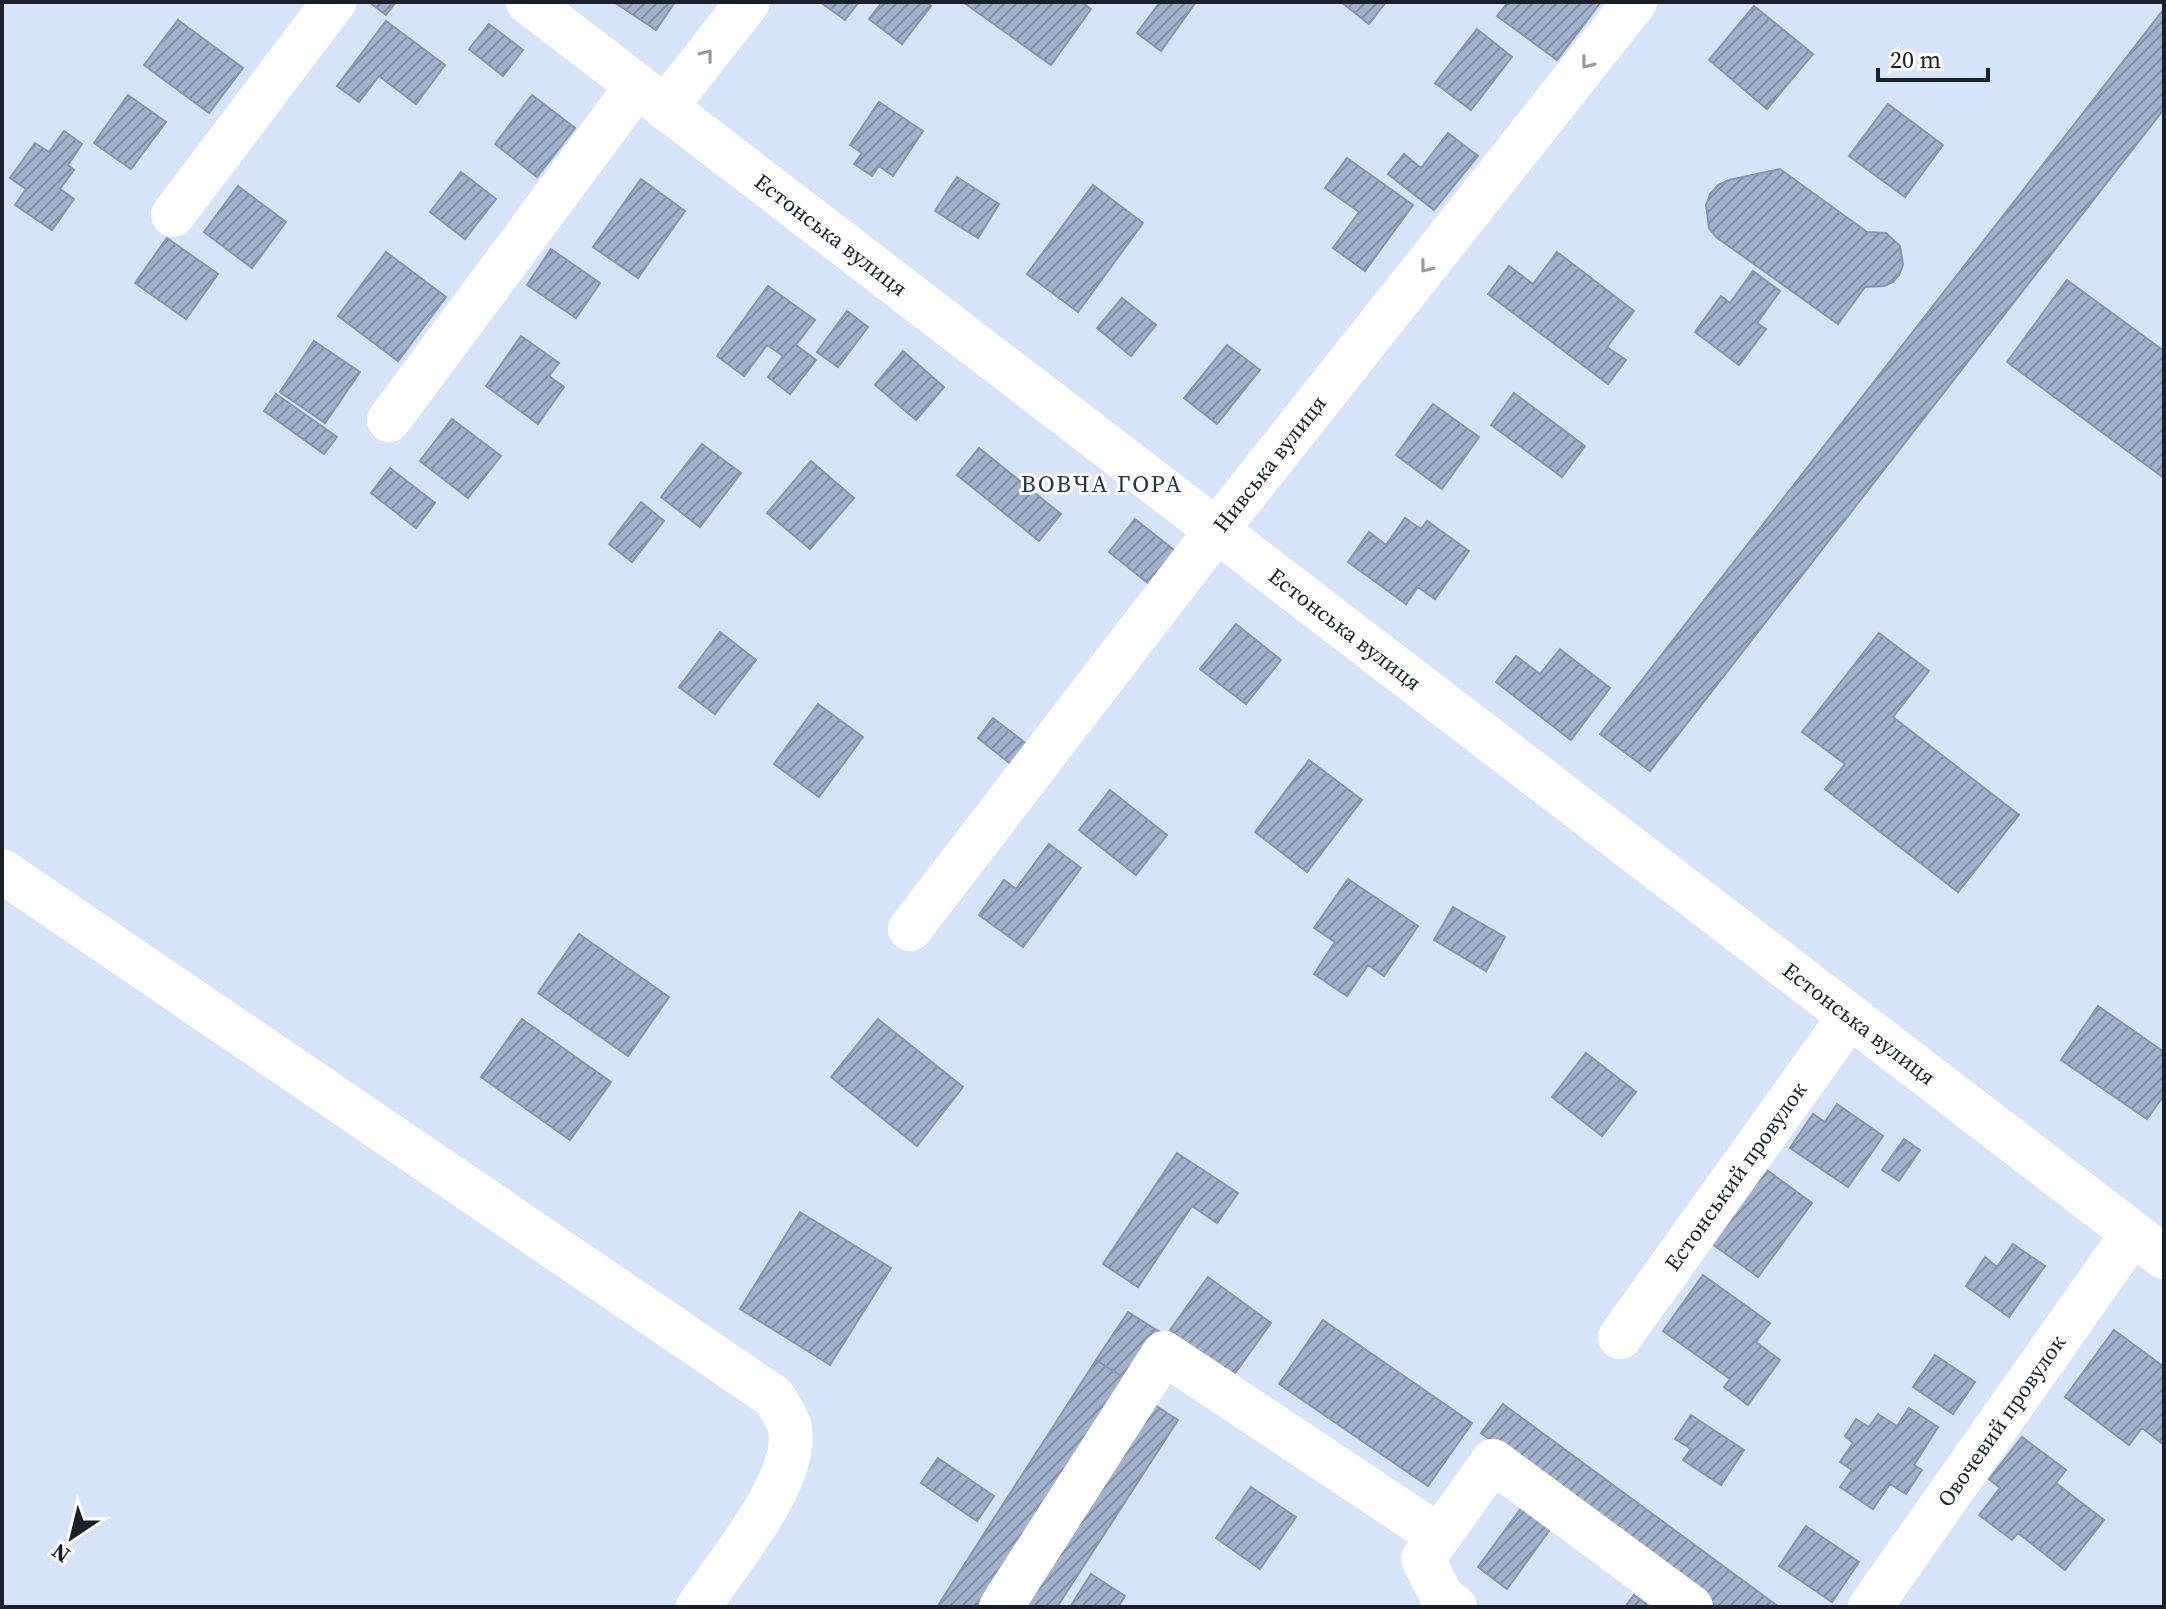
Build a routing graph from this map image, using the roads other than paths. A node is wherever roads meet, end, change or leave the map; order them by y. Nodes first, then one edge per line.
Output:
1 (334, 2) edge
2 (528, 2) edge
3 (748, 2) edge
4 (1635, 2) edge
5 (651, 97) junction
6 (173, 215) dead end
7 (389, 420) dead end
8 (1217, 530) junction
9 (2, 871) edge
10 (910, 929) dead end
11 (1850, 1016) junction
12 (2148, 1245) edge
13 (1620, 1337) dead end
14 (1439, 1536) junction
15 (1444, 1604) edge
16 (698, 1607) edge
17 (1001, 1607) edge
18 (1691, 1607) edge
19 (1870, 1607) edge

1 - 6 street
2 - 5 street, Естонська вулиця
5 -> 3 street
4 -> 8 street, Нивська вулиця
5 - 7 street
5 - 8 street, Естонська вулиця
8 - 10 street, Нивська вулиця
8 - 11 street, Естонська вулиця
9 - 16 street
11 - 12 street, Естонська вулиця
11 - 13 street, Естонський провулок
12 - 19 street, Овочевий провулок
14 - 15 street
14 - 17 street
14 - 18 street

